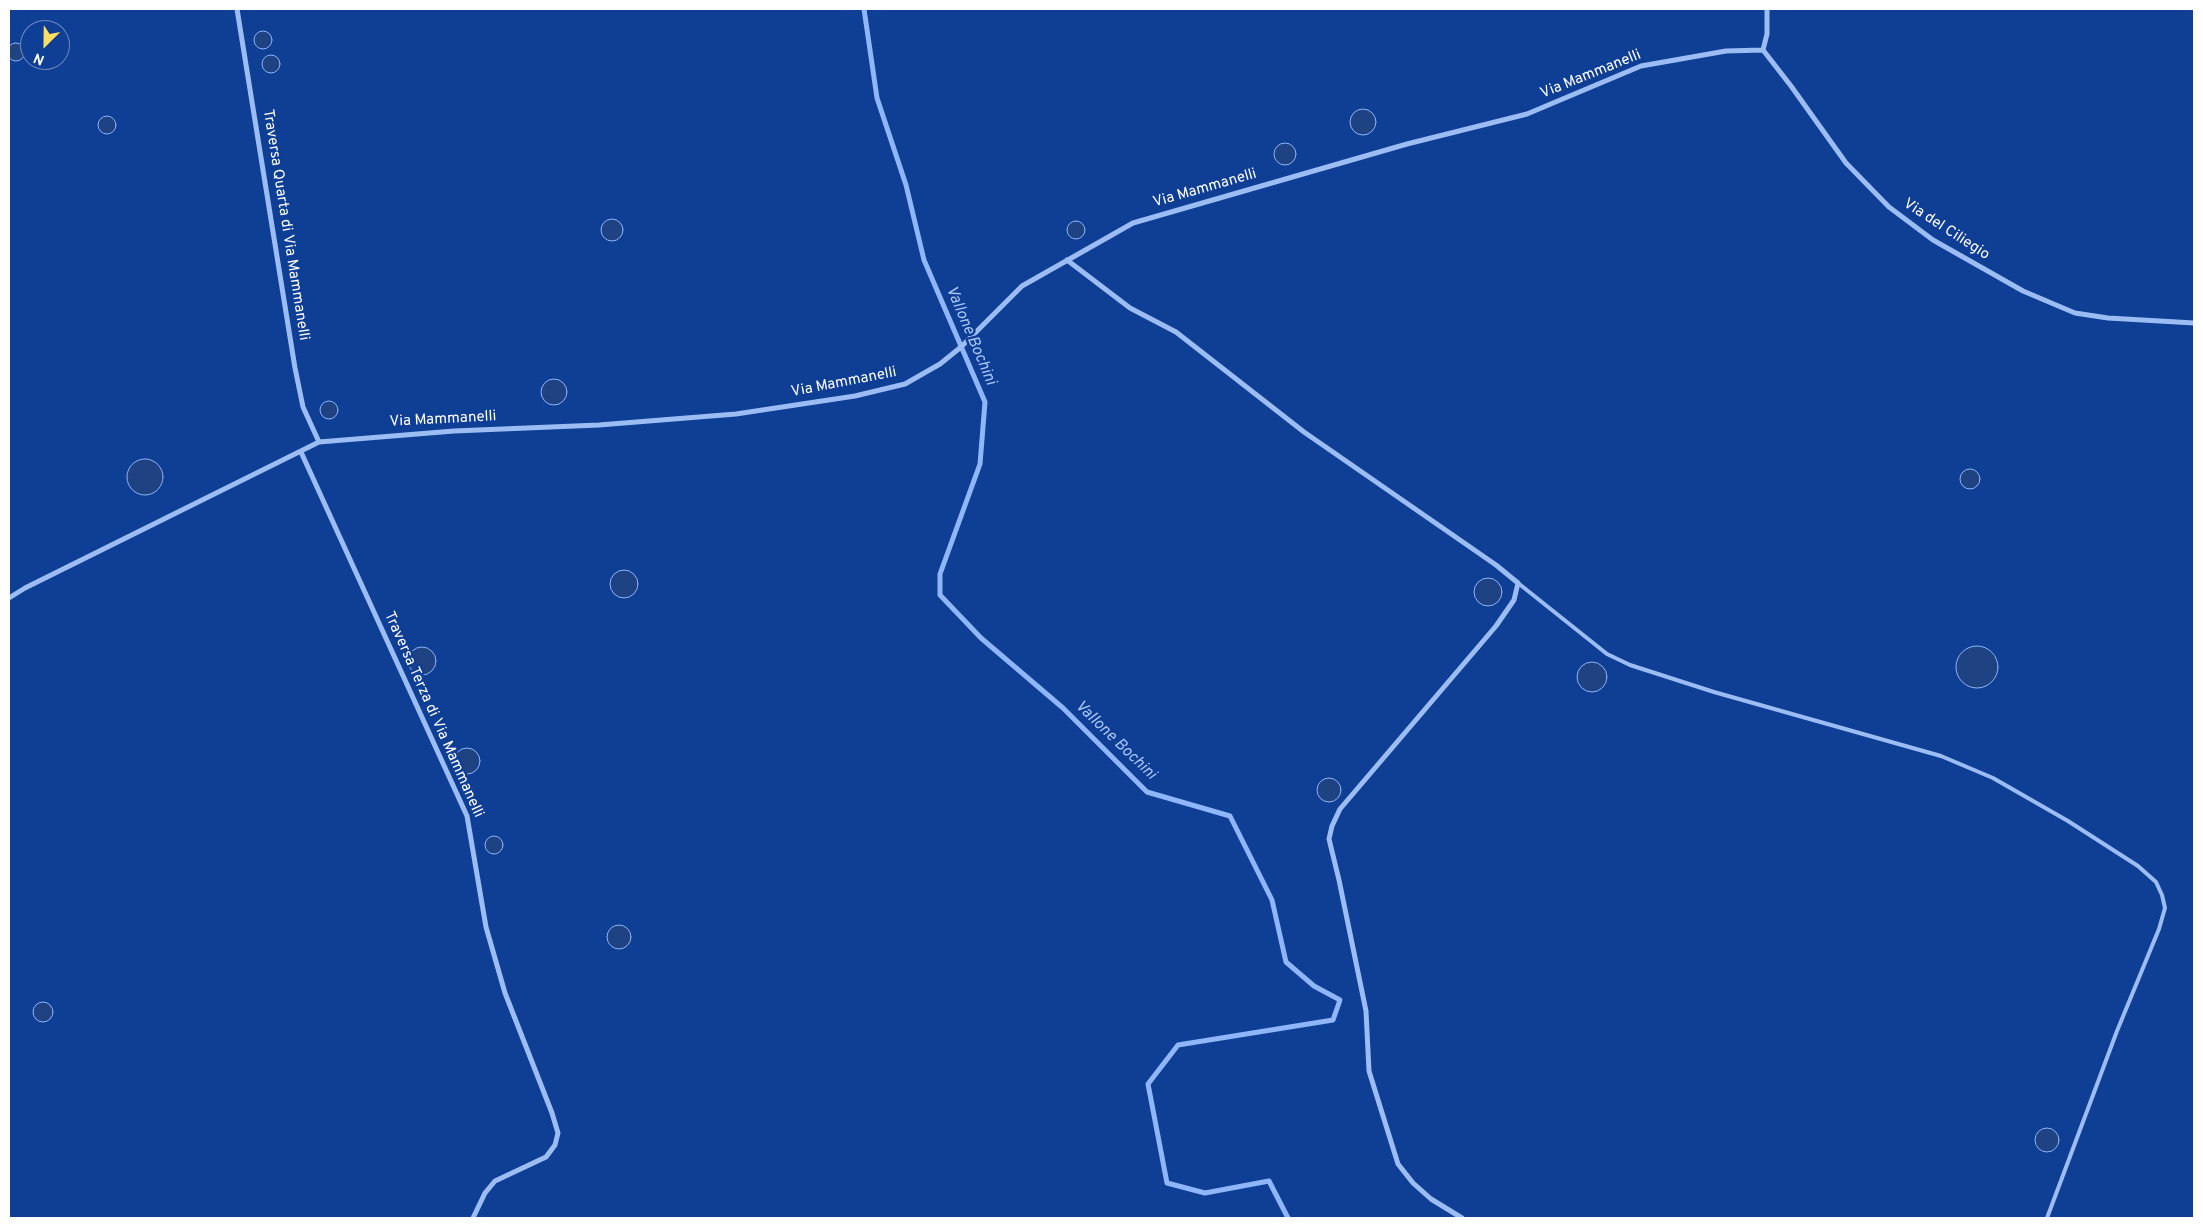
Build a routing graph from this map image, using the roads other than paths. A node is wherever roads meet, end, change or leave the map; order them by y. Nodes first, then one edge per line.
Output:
1 (237, 9) edge
2 (1767, 9) edge
3 (1763, 50) junction
4 (1067, 260) junction
5 (2194, 323) edge
6 (319, 442) junction
7 (301, 452) junction
8 (1518, 583) junction
9 (9, 598) edge
10 (473, 1218) edge
11 (1462, 1218) edge
12 (2047, 1218) edge

1 - 6 street, Traversa Quarta di Via Mammanelli
2 - 3 street
3 - 4 street, Via Mammanelli
3 - 5 street, Via del Ciliegio
4 - 6 street, Via Mammanelli
4 - 8 street
6 - 7 street, Via Mammanelli
7 - 9 street, Via Mammanelli
7 - 10 street, Traversa Terza di Via Mammanelli
8 - 11 street
8 - 12 lane

